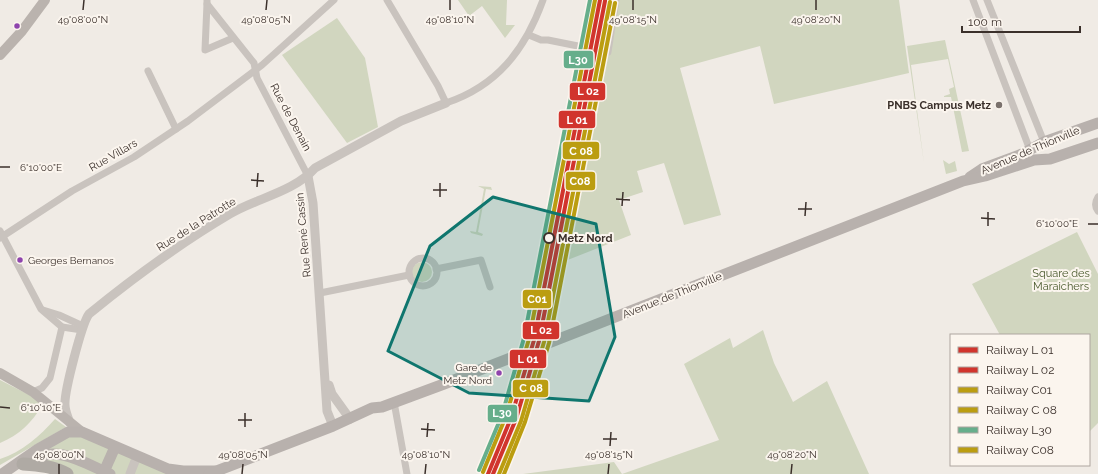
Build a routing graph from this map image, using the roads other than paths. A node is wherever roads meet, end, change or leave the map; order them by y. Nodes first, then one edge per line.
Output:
1 (45, 0) edge
2 (334, 0) edge
3 (387, 0) edge
4 (543, 0) edge
5 (616, 0) edge
6 (973, 0) edge
7 (987, 0) edge
8 (207, 2) edge
9 (528, 35) junction
10 (233, 38) junction
11 (0, 56) edge
12 (255, 69) junction
13 (148, 71) dead end
14 (446, 103) junction
15 (1098, 123) edge
16 (176, 129) junction
17 (1044, 142) junction
18 (1098, 143) edge
19 (1032, 155) junction
20 (1050, 159) junction
21 (308, 176) junction
22 (1098, 197) edge
23 (1098, 211) edge
24 (1, 235) edge
25 (436, 269) junction
26 (409, 275) junction
27 (490, 287) dead end
28 (320, 293) junction
29 (41, 309) junction
30 (62, 327) junction
31 (82, 328) junction
32 (0, 373) edge
33 (326, 378) junction
34 (33, 392) junction
35 (394, 402) junction
36 (350, 419) junction
37 (71, 424) junction
38 (332, 426) junction
39 (82, 432) junction
40 (114, 447) junction
41 (137, 456) junction
42 (23, 464) junction
43 (212, 472) edge
44 (106, 473) edge
45 (2, 474) edge
46 (67, 474) edge
47 (130, 474) edge
48 (407, 474) edge

1 - 11 main road
2 - 12 street, Rue Villars
3 - 14 street
4 - 9 street
5 - 9 street
6 - 19 street
7 - 17 street
8 - 10 street, Rue de Denain
8 - 10 street
9 - 14 street
10 - 12 street, Rue de Denain
12 - 16 street, Rue Villars
12 - 21 street, Rue de Denain
13 - 16 street
14 - 21 street, Rue de la Patrotte
15 - 17 main road, Avenue de Thionville
16 - 24 street, Rue Villars
17 - 19 main road, Avenue de Thionville
17 - 20 main road
18 - 20 main road, Avenue de Thionville
19 - 20 main road, Avenue de Thionville
19 - 35 main road, Avenue de Thionville
21 - 28 street, Rue René Cassin
21 - 31 street, Rue de la Patrotte
22 - 23 street
24 - 29 street
25 - 26 street
25 - 26 street
25 - 27 street
26 - 28 street
28 - 33 street, Rue René Cassin
29 - 30 street
29 - 31 street
30 - 31 street
30 - 34 street
31 - 37 street, Rue de la Patrotte
32 - 34 main road
33 - 36 street, Rue René Cassin
33 - 38 street, Rue René Cassin
34 - 37 main road
35 - 36 main road, Avenue de Thionville
35 - 48 street
36 - 38 main road, Avenue de Thionville
37 - 39 main road
38 - 43 main road, Avenue de Thionville
39 - 40 main road
39 - 45 main road
40 - 41 main road
40 - 44 main road
41 - 43 main road
41 - 47 street
42 - 44 main road
42 - 45 main road
42 - 46 highway

